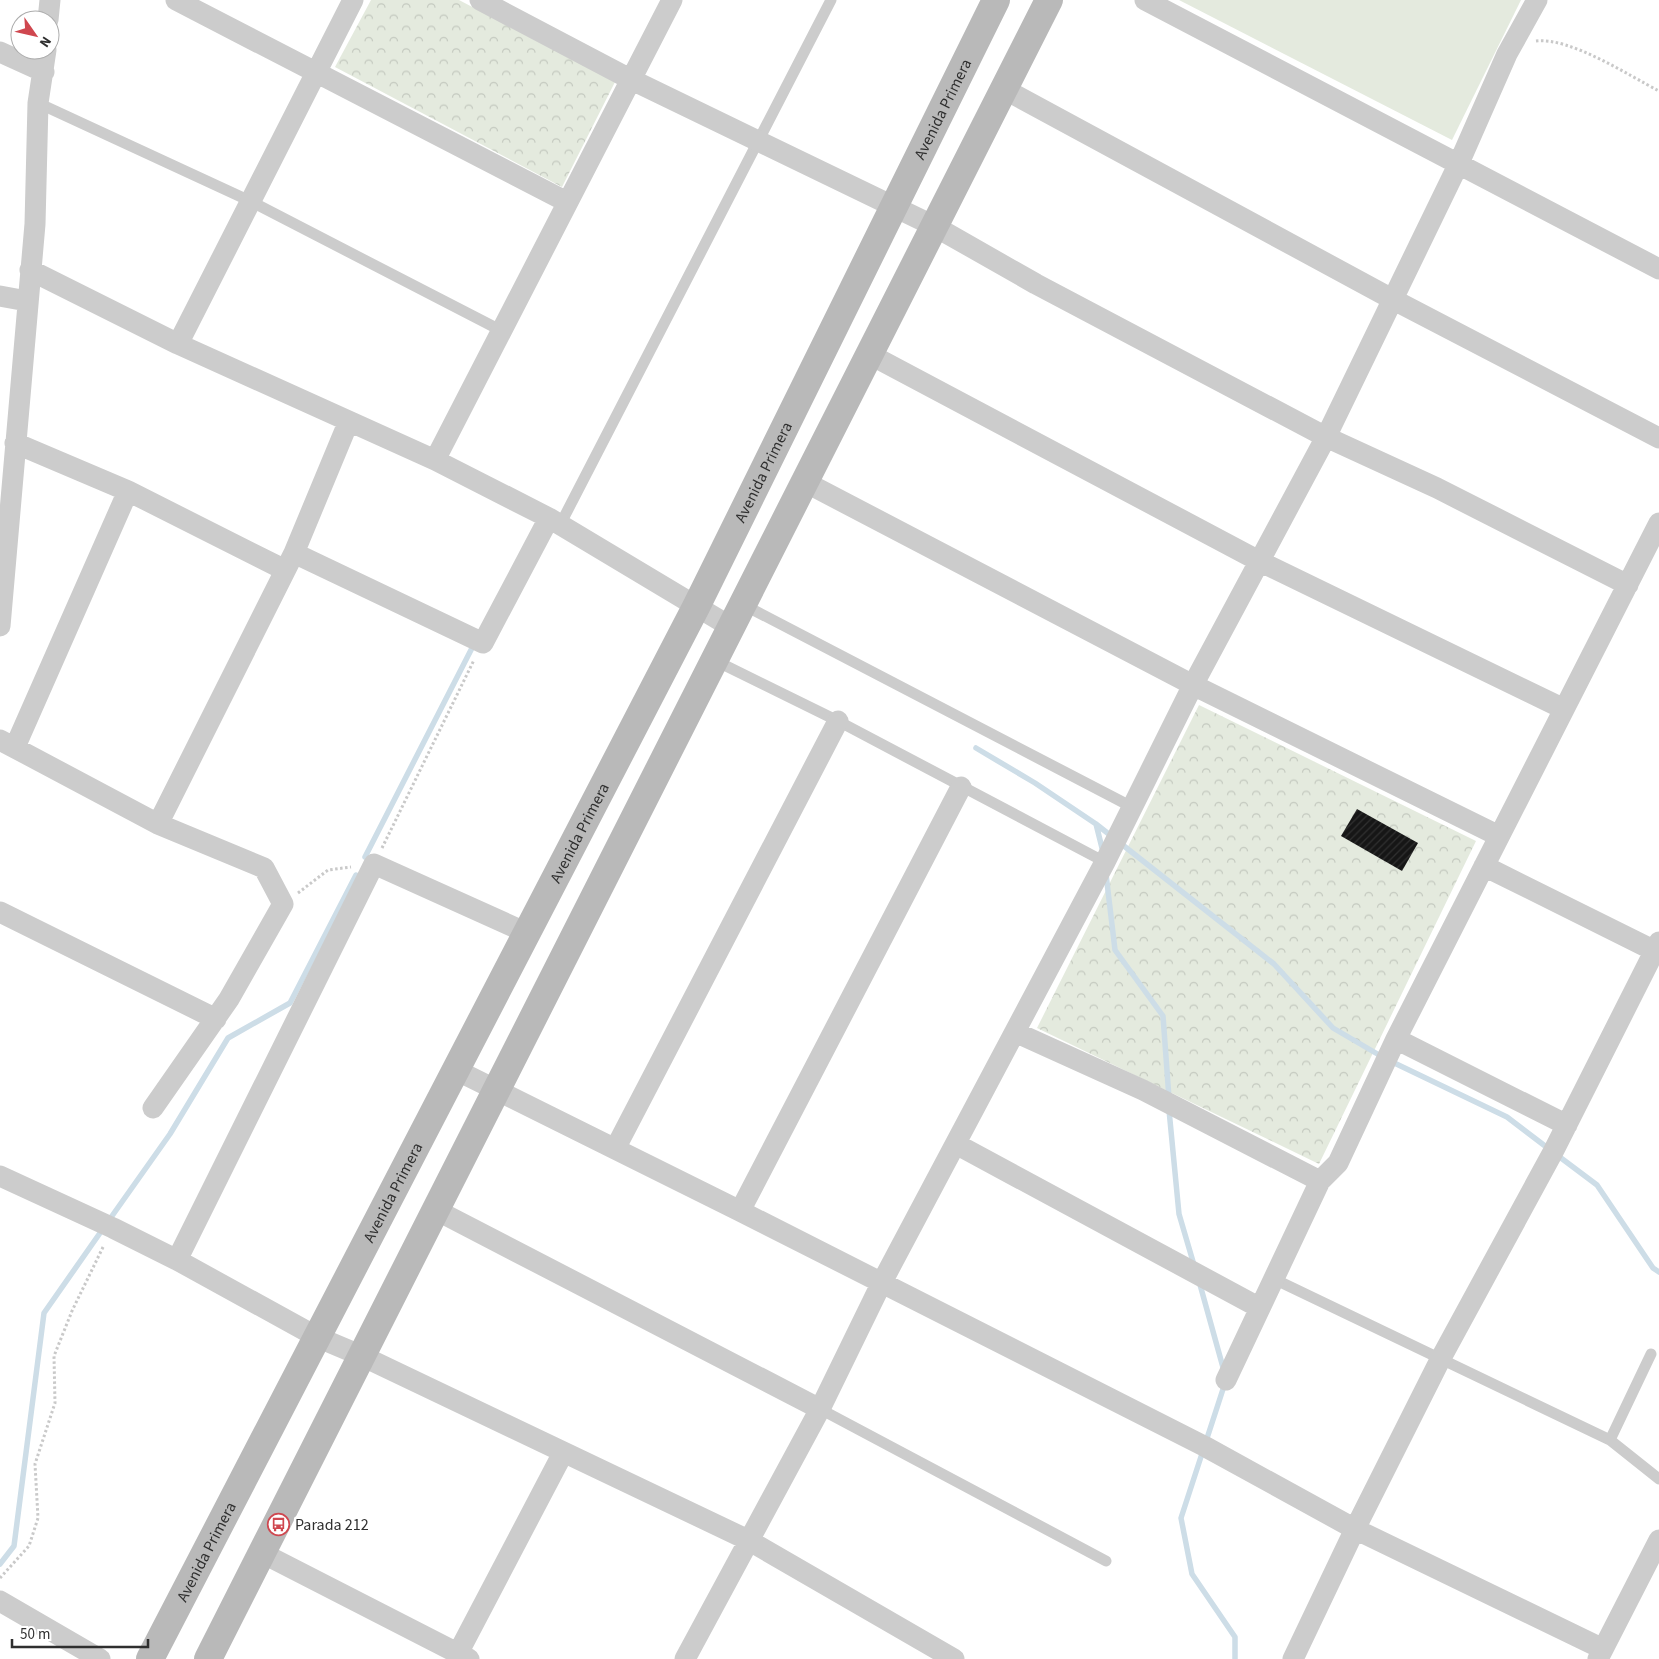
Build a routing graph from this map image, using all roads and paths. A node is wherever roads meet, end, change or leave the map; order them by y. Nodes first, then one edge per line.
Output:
1 (353, 0) edge
2 (480, 0) edge
3 (672, 0) edge
4 (830, 0) edge
5 (996, 0) edge
6 (1049, 0) edge
7 (1145, 0) edge
8 (1537, 0) edge
9 (179, 1) edge
10 (1511, 47) junction
11 (0, 52) edge
12 (45, 60) edge
13 (44, 72) junction
14 (316, 72) junction
15 (630, 79) junction
16 (1004, 89) junction
17 (1659, 90) edge
18 (38, 103) junction
19 (758, 141) junction
20 (1459, 162) junction
21 (250, 201) junction
22 (567, 202) junction
23 (894, 206) junction
24 (934, 226) junction
25 (1659, 269) edge
26 (30, 270) junction
27 (0, 296) edge
28 (1392, 299) junction
29 (27, 301) junction
30 (502, 331) junction
31 (178, 344) junction
32 (869, 354) junction
33 (348, 422) junction
34 (11, 431) edge
35 (1326, 437) junction
36 (1659, 438) edge
37 (435, 460) junction
38 (805, 482) junction
39 (128, 491) junction
40 (554, 522) junction
41 (1659, 523) edge
42 (1259, 561) junction
43 (289, 562) junction
44 (1628, 585) junction
45 (696, 607) junction
46 (737, 616) junction
47 (0, 621) edge
48 (0, 626) edge
49 (483, 642) junction
50 (714, 660) junction
51 (1193, 685) junction
52 (1564, 710) junction
53 (838, 722) junction
54 (7, 744) edge
55 (961, 787) junction
56 (1132, 807) junction
57 (158, 824) junction
58 (1499, 836) junction
59 (1105, 862) junction
60 (374, 864) junction
61 (1484, 866) junction
62 (284, 904) junction
63 (0, 912) edge
64 (527, 933) junction
65 (1658, 948) edge
66 (216, 1019) junction
67 (1015, 1032) junction
68 (1396, 1039) junction
69 (456, 1070) junction
70 (496, 1091) junction
71 (153, 1108) dead end
72 (1566, 1125) junction
73 (956, 1144) junction
74 (615, 1149) junction
75 (0, 1176) edge
76 (1320, 1181) junction
77 (436, 1210) junction
78 (740, 1211) junction
79 (113, 1228) junction
80 (177, 1260) junction
81 (1274, 1279) junction
82 (882, 1284) junction
83 (1260, 1308) junction
84 (317, 1337) junction
85 (1651, 1354) dead end
86 (362, 1356) junction
87 (1442, 1358) junction
88 (1226, 1380) dead end
89 (820, 1410) junction
90 (1610, 1440) junction
91 (563, 1453) junction
92 (1659, 1479) edge
93 (1355, 1529) junction
94 (748, 1540) junction
95 (1659, 1540) edge
96 (262, 1553) junction
97 (1106, 1560) dead end
98 (0, 1578) edge
99 (0, 1601) edge
100 (1601, 1654) edge
101 (460, 1657) edge
102 (100, 1659) edge
103 (150, 1659) edge
104 (208, 1659) edge
105 (685, 1659) edge
106 (954, 1659) edge
107 (1294, 1659) edge

1 - 14 street
2 - 15 street
3 - 15 street
4 - 19 lane
5 - 23 main road, Avenida Primera
6 - 16 main road
7 - 20 street
8 - 10 street
9 - 14 street
10 - 17 path
10 - 20 street
11 - 13 street
12 - 13 street
13 - 18 street
14 - 21 street
14 - 22 street
15 - 19 street
15 - 22 street
16 - 24 main road
16 - 28 street
18 - 21 lane
18 - 26 street
19 - 23 street
19 - 40 lane
20 - 25 street
20 - 28 street
21 - 30 lane
21 - 31 street
22 - 30 street
23 - 24 street
23 - 45 main road, Avenida Primera
24 - 32 main road
24 - 35 street
26 - 29 street
26 - 31 street
27 - 29 street
28 - 35 street
28 - 36 street
29 - 34 street
30 - 37 street
31 - 33 street
32 - 38 main road
32 - 42 street
33 - 37 street
33 - 43 street
34 - 39 street
34 - 47 street
35 - 42 street
35 - 44 street
37 - 40 street
38 - 46 main road
38 - 51 street
39 - 43 street
39 - 54 street
40 - 45 street
40 - 49 street
41 - 44 street
42 - 51 street
42 - 52 street
43 - 49 street
43 - 57 street
44 - 52 street
45 - 46 street
45 - 64 main road, Avenida Primera
46 - 50 main road
46 - 56 lane
47 - 48 street
49 - 60 path
50 - 53 lane
50 - 70 main road
51 - 56 street
51 - 58 street
52 - 58 street
53 - 55 lane
53 - 74 street
54 - 57 street
55 - 59 lane
55 - 78 street
56 - 59 street
57 - 62 street
58 - 61 street
59 - 67 street
60 - 62 path
60 - 64 street
60 - 80 street
61 - 65 street
61 - 68 street
62 - 66 street
63 - 66 street
64 - 69 main road, Avenida Primera
65 - 72 street
66 - 71 street
67 - 73 street
67 - 76 street
68 - 72 street
68 - 76 street
69 - 70 street
69 - 84 main road, Avenida Primera
70 - 74 street
70 - 77 main road
72 - 87 street
73 - 82 street
73 - 83 street
74 - 78 street
75 - 79 street
76 - 81 street
77 - 86 main road
77 - 89 street
78 - 82 street
79 - 80 street
79 - 98 path
80 - 84 street
81 - 83 street
81 - 87 lane
82 - 89 street
82 - 93 street
83 - 88 street
84 - 86 street
84 - 103 main road, Avenida Primera
85 - 90 lane
86 - 91 street
86 - 96 main road
87 - 90 lane
87 - 93 street
89 - 94 street
89 - 97 lane
90 - 92 lane
91 - 94 street
91 - 101 street
93 - 100 street
93 - 107 street
94 - 105 street
94 - 106 street
95 - 100 street
96 - 101 street
96 - 104 main road
99 - 102 street

